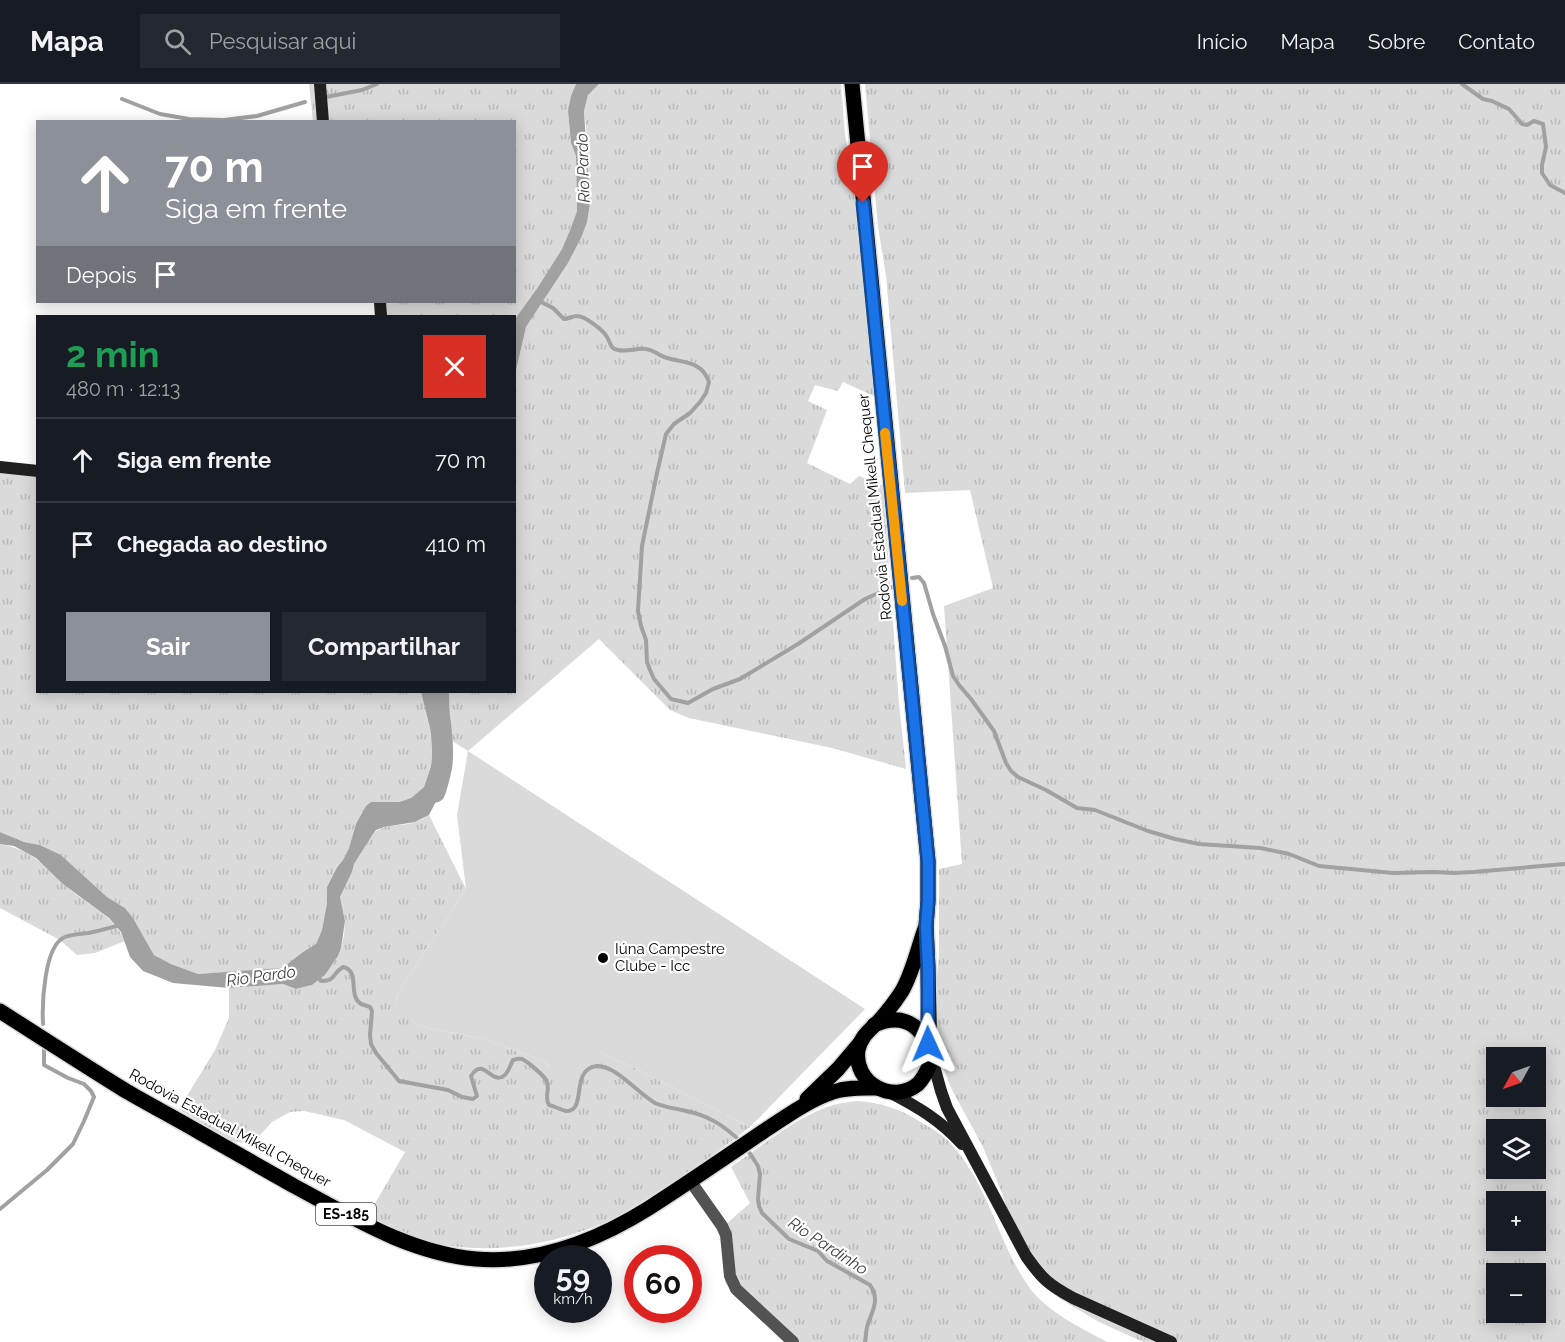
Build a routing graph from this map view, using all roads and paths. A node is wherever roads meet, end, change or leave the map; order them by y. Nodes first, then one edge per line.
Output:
1 (320, 84) edge
2 (852, 84) edge
3 (323, 120) edge
4 (0, 467) edge
5 (36, 471) edge
6 (926, 926) junction
7 (0, 1011) edge
8 (874, 1025) junction
9 (860, 1043) junction
10 (929, 1048) junction
11 (882, 1090) junction
12 (799, 1107) junction
13 (972, 1157) junction
14 (691, 1182) junction
15 (793, 1342) edge
16 (1171, 1342) edge

1 - 3 main road
2 - 6 main road, Rodovia Estadual Mikell Chequer / ES-185
4 - 5 main road
6 - 8 main road, ES-185
6 - 10 main road, ES-185
7 - 14 main road, Rodovia Estadual Mikell Chequer / ES-185
8 - 9 main road, ES-185
8 - 10 main road
9 - 11 main road
9 - 12 main road, ES-185
10 - 11 main road, ES-185
10 - 13 main road
11 - 12 main road, ES-185
11 - 13 main road
12 - 14 main road, Rodovia Estadual Mikell Chequer / ES-185
13 - 16 main road
14 - 15 street

